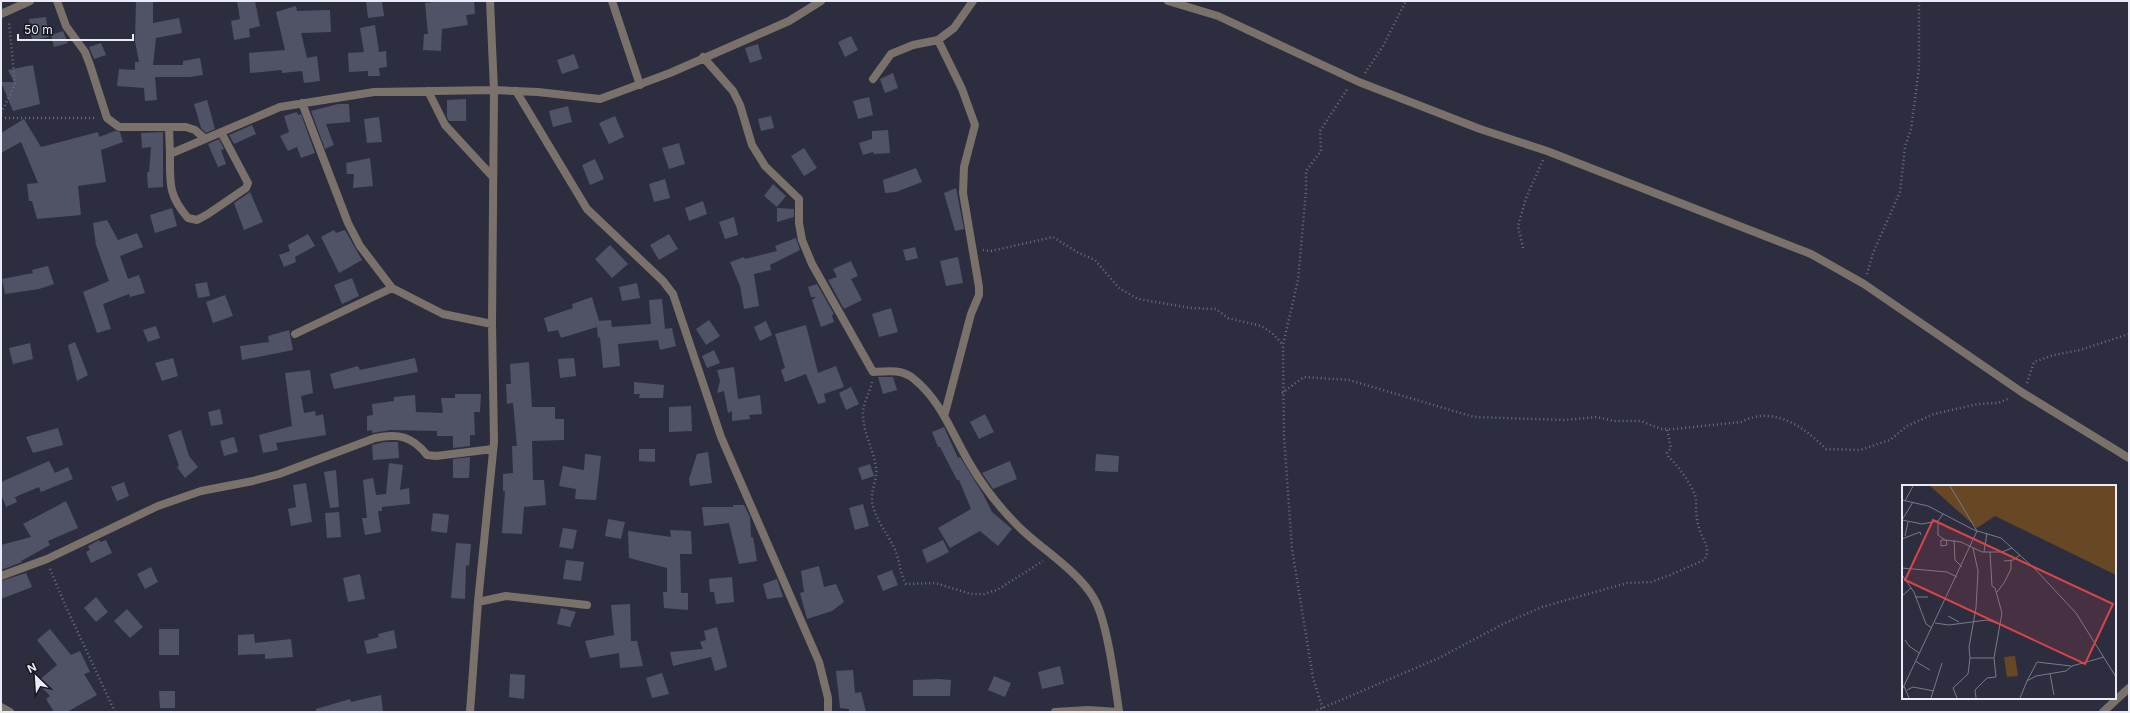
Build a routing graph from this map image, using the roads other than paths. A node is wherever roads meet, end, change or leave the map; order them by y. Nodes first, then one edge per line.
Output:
1 (30, 1) edge
2 (57, 1) edge
3 (490, 1) edge
4 (612, 1) edge
5 (821, 1) edge
6 (973, 1) edge
7 (1168, 1) edge
8 (5, 12) edge
9 (938, 40) junction
10 (703, 57) junction
11 (873, 79) dead end
12 (640, 85) junction
13 (494, 90) junction
14 (428, 91) junction
15 (516, 91) junction
16 (302, 103) junction
17 (169, 127) junction
18 (221, 132) junction
19 (205, 139) junction
20 (170, 154) junction
21 (492, 176) junction
22 (392, 288) junction
23 (492, 324) junction
24 (295, 334) dead end
25 (944, 413) junction
26 (493, 449) junction
27 (2129, 458) edge
28 (1, 576) edge
29 (478, 602) junction
30 (587, 605) dead end
31 (2129, 688) edge
32 (1, 707) edge
33 (10, 712) edge
34 (470, 712) edge
35 (828, 712) edge
36 (1055, 712) edge
37 (1119, 712) edge
38 (2103, 712) edge

1 - 8 street
2 - 17 street
3 - 13 street
4 - 12 street
5 - 10 street
6 - 9 street
7 - 27 street
9 - 11 street
9 - 25 street
10 - 12 street
10 - 25 street
12 - 15 street
13 - 14 street
13 - 15 street
13 - 21 street
14 - 16 street
14 - 21 street
15 - 35 street
16 - 18 street
16 - 22 street
17 - 19 street
17 - 20 street
18 - 19 street
18 - 20 street
19 - 20 street
21 - 23 street
22 - 23 street
22 - 24 street
23 - 26 street
25 - 37 street
26 - 28 street
26 - 29 street
29 - 30 street
29 - 34 street
31 - 38 street
32 - 33 street
36 - 37 street

